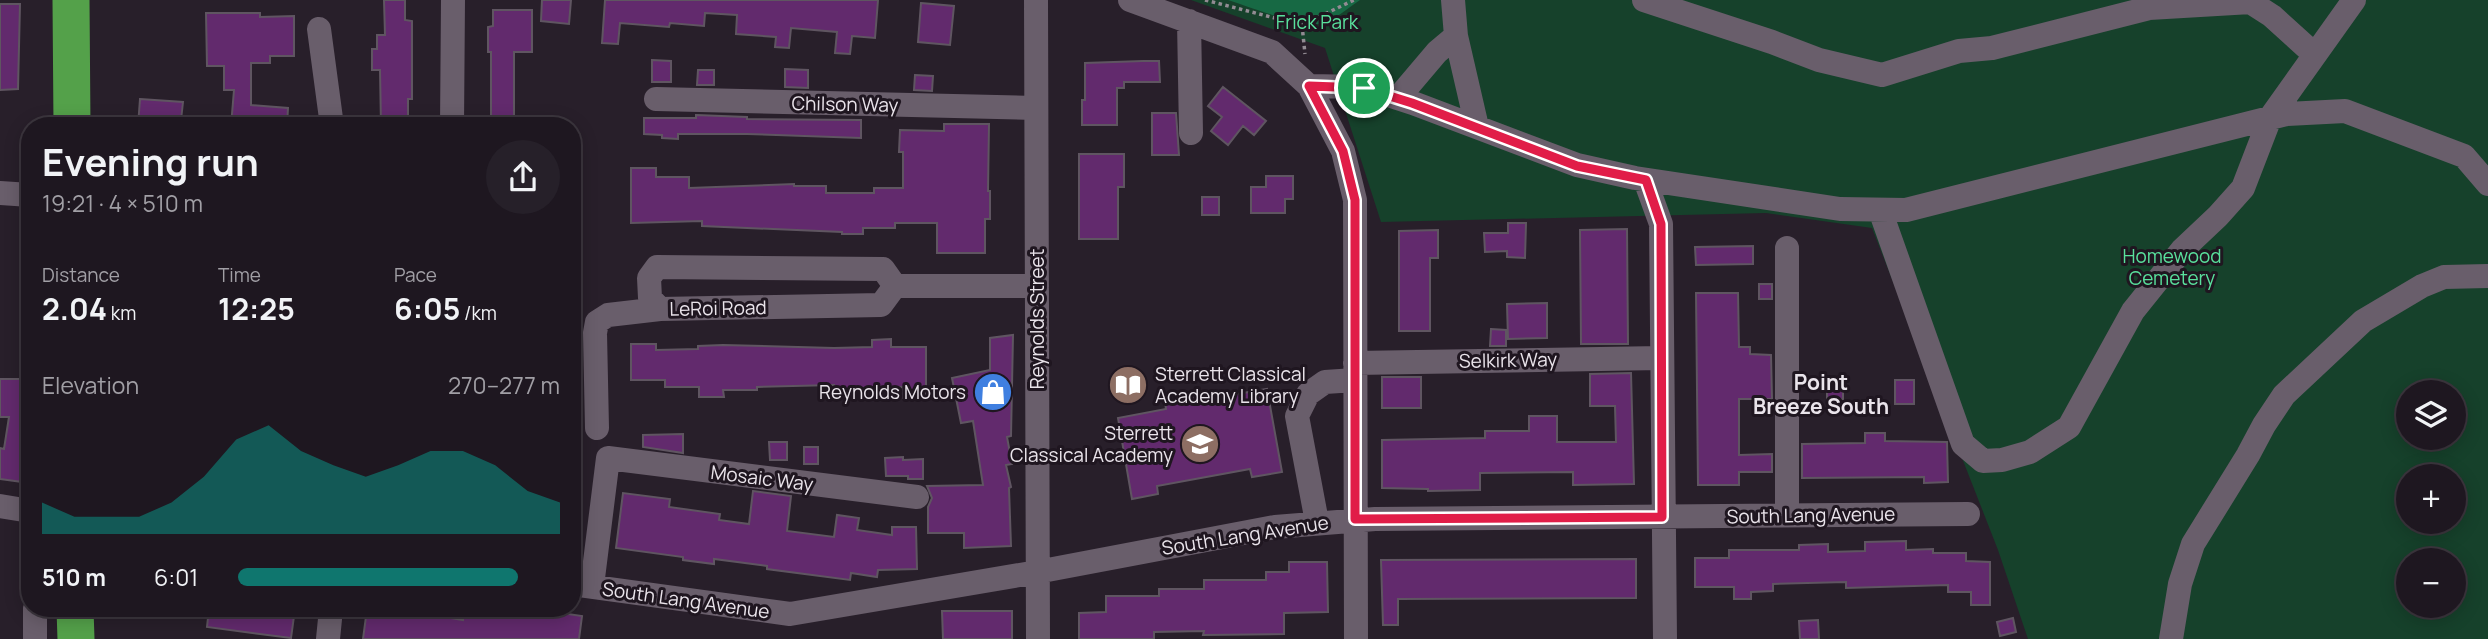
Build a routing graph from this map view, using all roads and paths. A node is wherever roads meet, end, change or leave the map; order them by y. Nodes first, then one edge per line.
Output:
1 (71, 0) edge
2 (453, 0) edge
3 (1036, 0) edge
4 (1130, 0) edge
5 (1205, 0) edge
6 (1354, 0) edge
7 (1453, 0) edge
8 (1644, 0) edge
9 (2354, 0) edge
10 (2249, 1) edge
11 (1189, 20) junction
12 (319, 29) dead end
13 (1456, 36) junction
14 (2315, 55) junction
15 (1309, 86) junction
16 (1398, 98) junction
17 (656, 99) dead end
18 (1035, 108) junction
19 (72, 117) edge
20 (331, 117) edge
21 (452, 117) edge
22 (2270, 118) junction
23 (1476, 127) junction
24 (1191, 133) dead end
25 (2484, 171) edge
26 (1646, 180) junction
27 (0, 193) edge
28 (21, 194) edge
29 (1880, 210) junction
30 (1787, 248) dead end
31 (2488, 276) edge
32 (895, 286) junction
33 (1037, 286) junction
34 (660, 309) junction
35 (1661, 358) junction
36 (1355, 372) junction
37 (597, 428) dead end
38 (917, 497) dead end
39 (0, 506) edge
40 (21, 509) edge
41 (1968, 514) dead end
42 (1787, 515) junction
43 (1662, 517) junction
44 (1355, 519) junction
45 (1317, 522) junction
46 (1037, 572) junction
47 (582, 585) edge
48 (35, 617) edge
49 (75, 617) edge
50 (330, 617) edge
51 (35, 639) edge
52 (76, 639) edge
53 (328, 639) edge
54 (1038, 639) edge
55 (1356, 639) edge
56 (1665, 639) edge
57 (2171, 639) edge

1 - 19 highway
2 - 21 street
3 - 18 street, Reynolds Street
4 - 11 street
5 - 6 path
7 - 13 street
8 - 10 street
9 - 14 street
10 - 14 street
11 - 15 street
11 - 24 street
12 - 20 street
13 - 16 street
13 - 23 street
14 - 22 street
15 - 16 street
15 - 36 street
16 - 23 street
17 - 18 street, Chilson Way
18 - 33 street, Reynolds Street
22 - 25 street
22 - 29 street
22 - 29 street
23 - 26 street
26 - 29 street
26 - 35 street
27 - 28 street
30 - 42 street
31 - 57 street
32 - 33 street
32 - 34 street, LeRoi Road
32 - 34 street, LeRoi Road
33 - 46 street, Reynolds Street
34 - 37 street
35 - 36 street, Selkirk Way
35 - 43 street
36 - 44 street
36 - 45 street, Selkirk Way
38 - 47 street, Mosaic Way
39 - 40 street
41 - 42 street, South Lang Avenue
42 - 43 street, South Lang Avenue
43 - 44 street, South Lang Avenue
43 - 56 street
44 - 45 street, South Lang Avenue
44 - 55 street
45 - 46 street, South Lang Avenue
46 - 47 street, South Lang Avenue
46 - 54 street, Reynolds Street
48 - 51 street
49 - 52 highway
50 - 53 street

